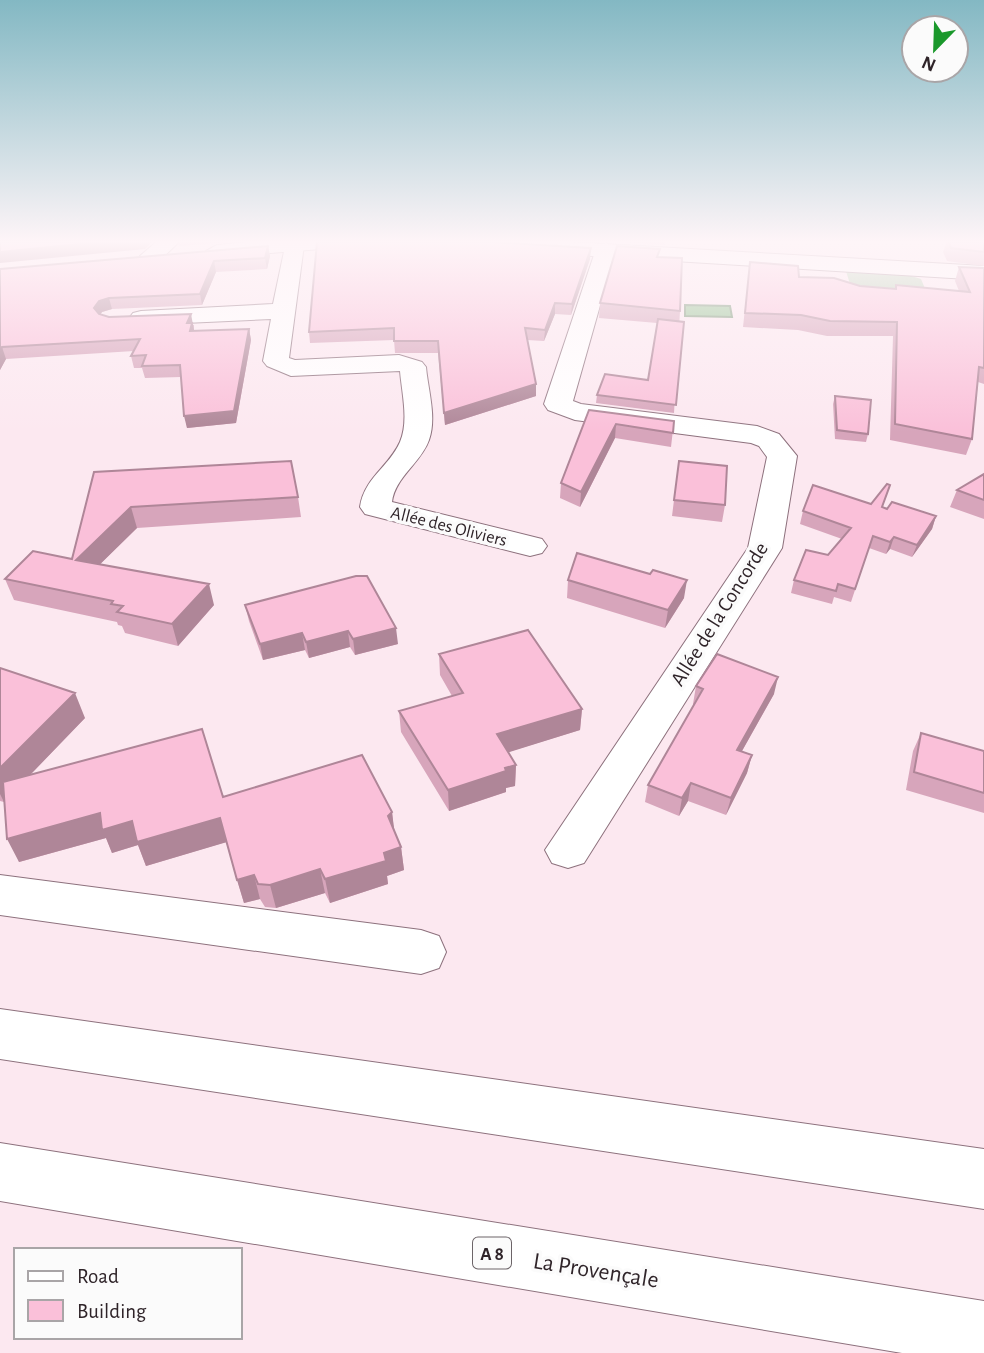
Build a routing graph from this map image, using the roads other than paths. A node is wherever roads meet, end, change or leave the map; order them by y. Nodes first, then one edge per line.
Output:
1 (283, 305) edge
2 (589, 305) edge
3 (282, 311) junction
4 (112, 319) edge
5 (530, 546) dead end
6 (568, 850) dead end
7 (0, 895) edge
8 (421, 952) dead end
9 (0, 1034) edge
10 (0, 1172) edge
11 (984, 1179) edge
12 (984, 1334) edge

1 - 3 main road, Allée des Oliviers
2 - 6 main road, Allée de la Concorde
3 - 4 main road
3 - 5 main road, Allée des Oliviers
7 - 8 main road
9 - 11 main road
10 - 12 main road, La Provençale / A 8

